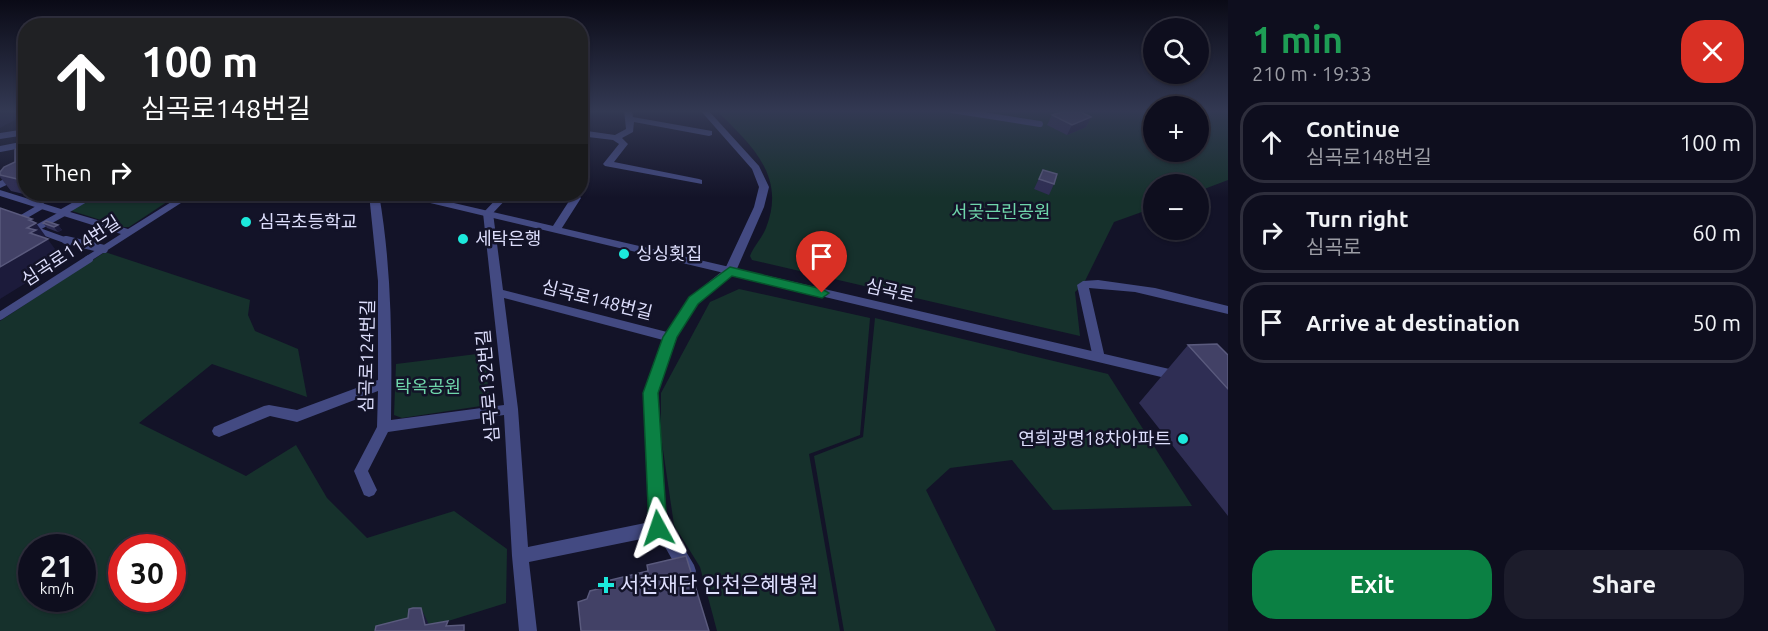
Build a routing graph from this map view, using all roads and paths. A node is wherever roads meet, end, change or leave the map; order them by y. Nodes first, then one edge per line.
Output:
1 (618, 139) edge
2 (733, 139) edge
3 (18, 146) edge
4 (0, 149) edge
5 (18, 176) edge
6 (699, 182) dead end
7 (0, 185) edge
8 (0, 193) edge
9 (18, 199) edge
10 (26, 201) edge
11 (83, 201) edge
12 (179, 201) edge
13 (375, 201) edge
14 (436, 201) edge
15 (499, 201) edge
16 (574, 201) edge
17 (42, 206) junction
18 (63, 213) junction
19 (488, 213) junction
20 (35, 229) junction
21 (556, 229) junction
22 (129, 233) junction
23 (104, 249) junction
24 (88, 259) joint
25 (730, 271) junction
26 (498, 293) junction
27 (1228, 310) edge
28 (0, 316) edge
29 (670, 337) junction
30 (1099, 358) junction
31 (1190, 379) edge
32 (384, 383) junction
33 (511, 409) junction
34 (384, 427) junction
35 (219, 431) dead end
36 (369, 490) dead end
37 (658, 528) junction
38 (520, 556) junction
39 (693, 585) edge
40 (528, 631) edge

1 - 6 street
2 - 25 street
3 - 4 lane
5 - 7 street
8 - 9 street
10 - 17 street
11 - 18 street
12 - 22 street, 심곡로114번길
13 - 32 street, 심곡로124번길
14 - 19 street, 심곡로
15 - 19 street
16 - 21 street
17 - 18 street
17 - 20 lane
18 - 20 lane
18 - 22 street
19 - 21 street, 심곡로
19 - 26 street, 심곡로132번길
20 - 23 lane
21 - 25 street, 심곡로
22 - 23 street, 심곡로114번길
23 - 24 street, 심곡로114번길
24 - 28 lane, 심곡로114번길
25 - 29 street, 심곡로148번길
25 - 30 street, 심곡로
26 - 29 street, 심곡로148번길
26 - 33 street, 심곡로132번길
27 - 30 street
29 - 37 street
30 - 31 street, 심곡로
32 - 34 street, 심곡로124번길
32 - 35 street
33 - 34 street, 심곡로124번길
33 - 38 street, 심곡로132번길
34 - 36 street
37 - 38 street
37 - 39 street
38 - 40 street, 심곡로132번길

